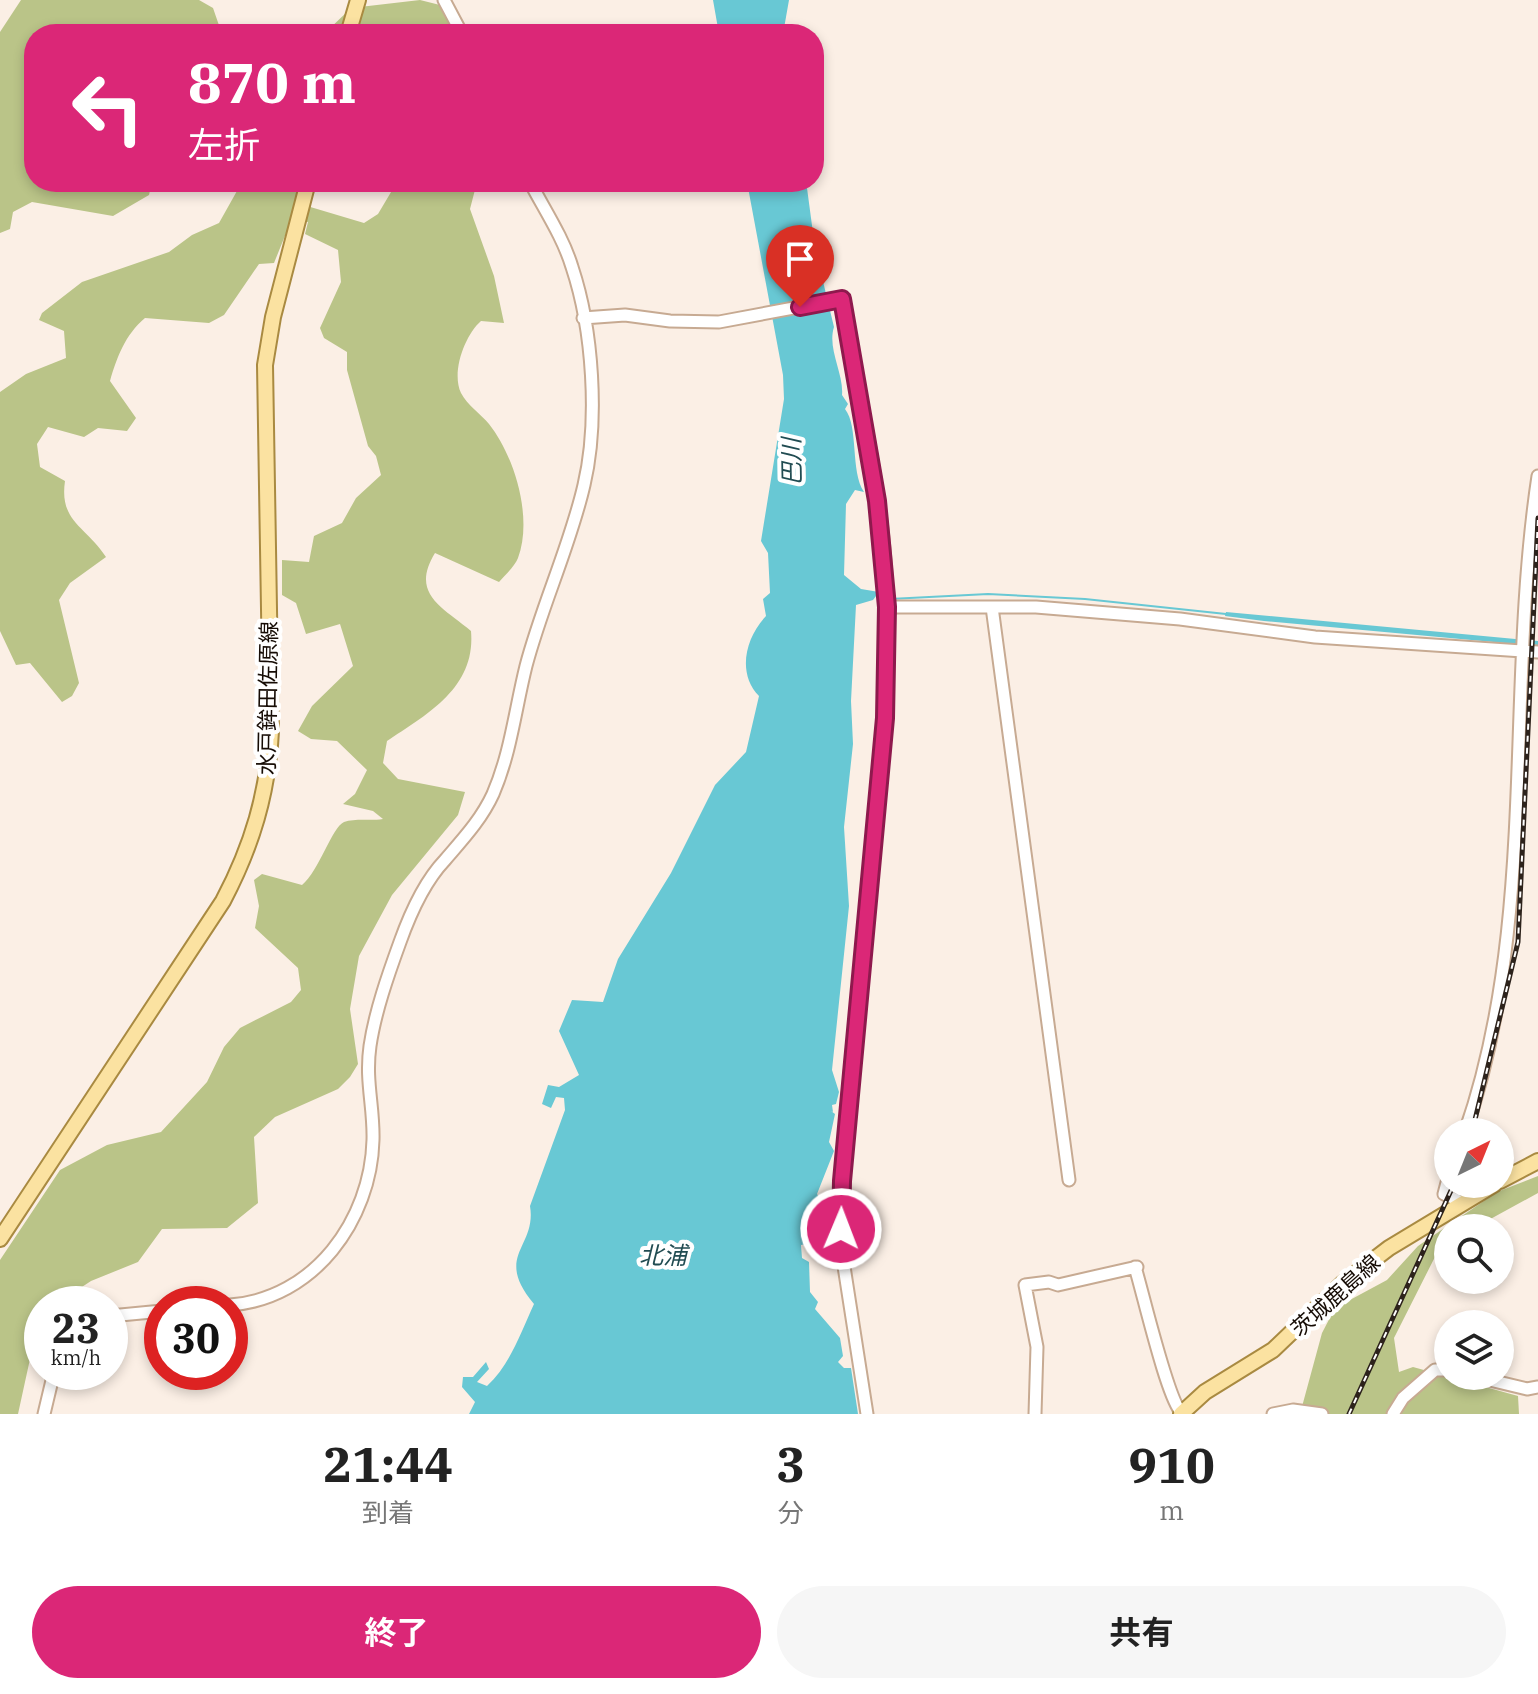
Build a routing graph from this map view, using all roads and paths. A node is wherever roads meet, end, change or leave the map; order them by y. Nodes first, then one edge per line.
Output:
1 (358, 0) edge
2 (444, 0) edge
3 (351, 24) edge
4 (457, 24) edge
5 (305, 192) edge
6 (535, 192) edge
7 (583, 318) junction
8 (1538, 476) edge
9 (887, 600) junction
10 (992, 607) junction
11 (1522, 644) junction
12 (1538, 652) edge
13 (1469, 1118) edge
14 (1538, 1161) edge
15 (1514, 1174) edge
16 (1069, 1180) dead end
17 (1452, 1198) edge
18 (1469, 1198) edge
19 (1461, 1202) junction
20 (0, 1239) edge
21 (248, 1300) edge
22 (1434, 1371) edge
23 (1514, 1386) edge
24 (1538, 1387) edge
25 (50, 1390) edge
26 (44, 1414) edge
27 (867, 1414) edge
28 (1035, 1414) edge
29 (1182, 1414) edge
30 (1273, 1414) edge
31 (1322, 1414) edge
32 (1393, 1414) edge

1 - 3 main road
2 - 4 street
5 - 20 main road, 水戸鉾田佐原線
6 - 7 street
7 - 9 street
7 - 21 street
8 - 11 street
9 - 10 street
9 - 27 street
10 - 11 street
10 - 16 street
11 - 12 street
11 - 13 street
14 - 15 main road, 茨城鹿島線
17 - 19 street
18 - 19 main road, 茨城鹿島線
19 - 29 main road, 茨城鹿島線
22 - 32 street
23 - 24 street
25 - 26 street
28 - 29 street
30 - 31 street

